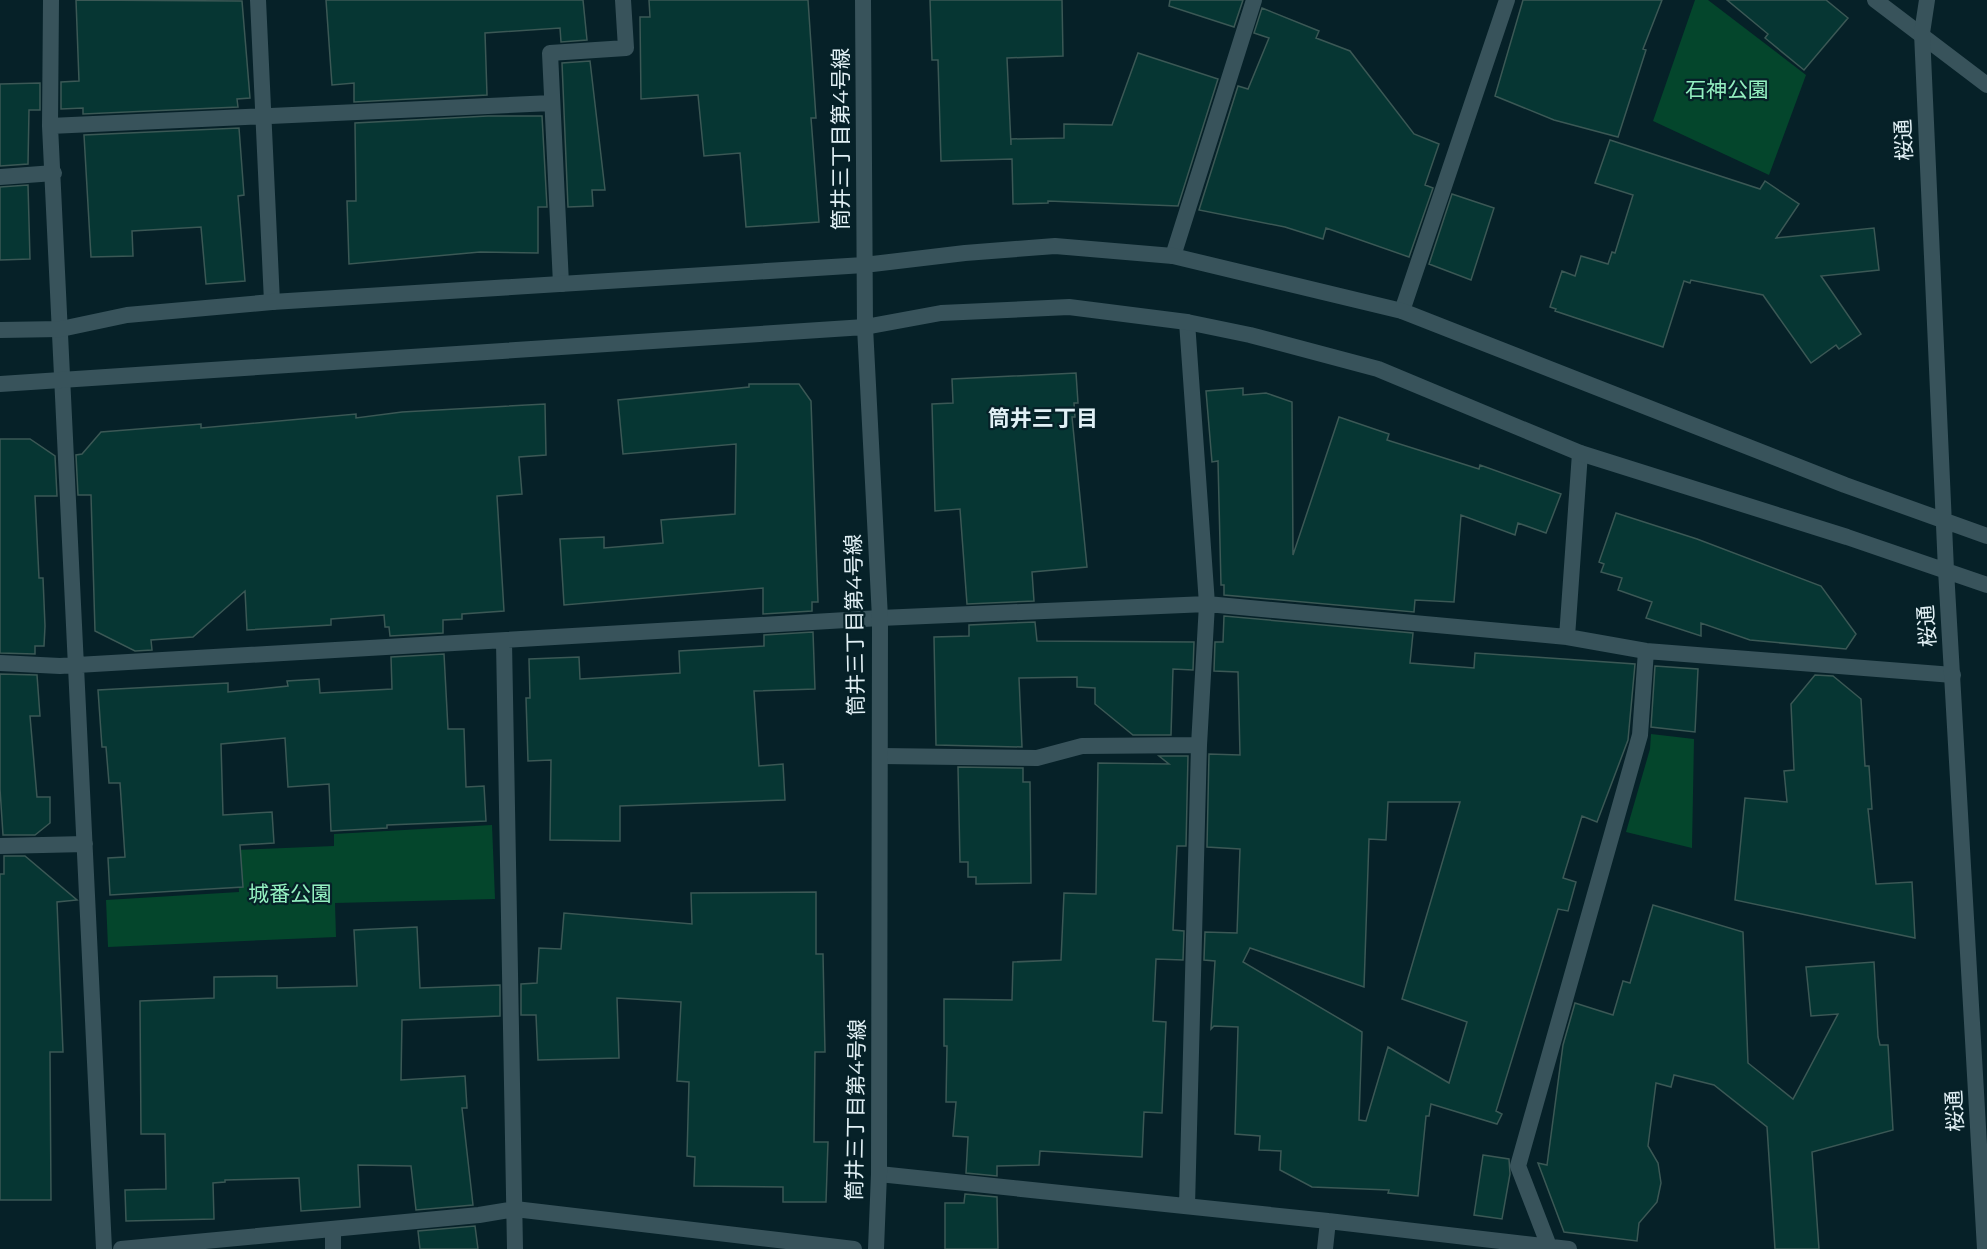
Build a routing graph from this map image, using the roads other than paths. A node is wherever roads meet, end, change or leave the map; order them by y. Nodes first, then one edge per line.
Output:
1 (51, 0) edge
2 (258, 0) edge
3 (623, 0) edge
4 (863, 0) edge
5 (1254, 0) edge
6 (1507, 0) edge
7 (1875, 0) edge
8 (1927, 0) edge
9 (1922, 33) junction
10 (1987, 85) edge
11 (552, 103) junction
12 (262, 115) junction
13 (50, 126) junction
14 (54, 173) junction
15 (0, 177) edge
16 (1173, 256) junction
17 (864, 265) junction
18 (561, 284) junction
19 (272, 302) junction
20 (1402, 311) junction
21 (1187, 322) junction
22 (865, 327) junction
23 (61, 329) junction
24 (0, 330) edge
25 (64, 380) junction
26 (0, 384) edge
27 (1580, 453) junction
28 (1943, 521) junction
29 (1987, 536) edge
30 (1946, 570) junction
31 (1987, 585) edge
32 (1207, 604) junction
33 (880, 618) junction
34 (1567, 637) junction
35 (504, 642) junction
36 (1646, 651) junction
37 (0, 663) edge
38 (78, 665) junction
39 (1953, 675) junction
40 (1199, 745) junction
41 (880, 756) junction
42 (85, 844) junction
43 (0, 846) edge
44 (879, 1174) junction
45 (1187, 1206) junction
46 (515, 1209) junction
47 (1328, 1221) junction
48 (333, 1229) junction
49 (1550, 1248) edge
50 (104, 1249) edge
51 (121, 1249) edge
52 (333, 1249) edge
53 (515, 1249) edge
54 (854, 1249) edge
55 (876, 1249) edge
56 (1324, 1249) edge
57 (1569, 1249) edge
58 (1985, 1249) edge

1 - 13 street
2 - 12 street
3 - 11 street
4 - 17 street, 筒井三丁目第4号線
5 - 16 street
6 - 20 street
7 - 9 street
8 - 9 street, 桜通
9 - 10 street
9 - 28 street, 桜通
11 - 12 street
11 - 18 street
12 - 13 street
12 - 19 street
13 - 14 street
14 - 15 street
14 - 23 street
16 - 17 street
16 - 20 street
17 - 18 street
17 - 22 street, 筒井三丁目第4号線
18 - 19 street
19 - 23 street
20 - 28 street
21 - 22 street
21 - 27 street
21 - 32 street
22 - 25 street
22 - 33 street, 筒井三丁目第4号線
23 - 24 street
23 - 25 street
25 - 26 street
25 - 38 street
27 - 30 street
27 - 34 street
28 - 29 street
28 - 30 street, 桜通
30 - 31 street
30 - 39 street, 桜通
32 - 33 street
32 - 34 street
32 - 40 street
33 - 35 street
33 - 41 street, 筒井三丁目第4号線
34 - 36 street
35 - 38 street
35 - 46 street
36 - 39 street
36 - 49 street
37 - 38 street
38 - 42 street
39 - 58 street, 桜通
40 - 41 street
40 - 45 street
41 - 44 street, 筒井三丁目第4号線
42 - 43 street
42 - 50 street
44 - 45 street
44 - 55 street, 筒井三丁目第4号線
45 - 47 street
46 - 48 street
46 - 53 street
46 - 54 street
47 - 49 street
47 - 56 street
48 - 51 street
48 - 52 street
49 - 57 street

